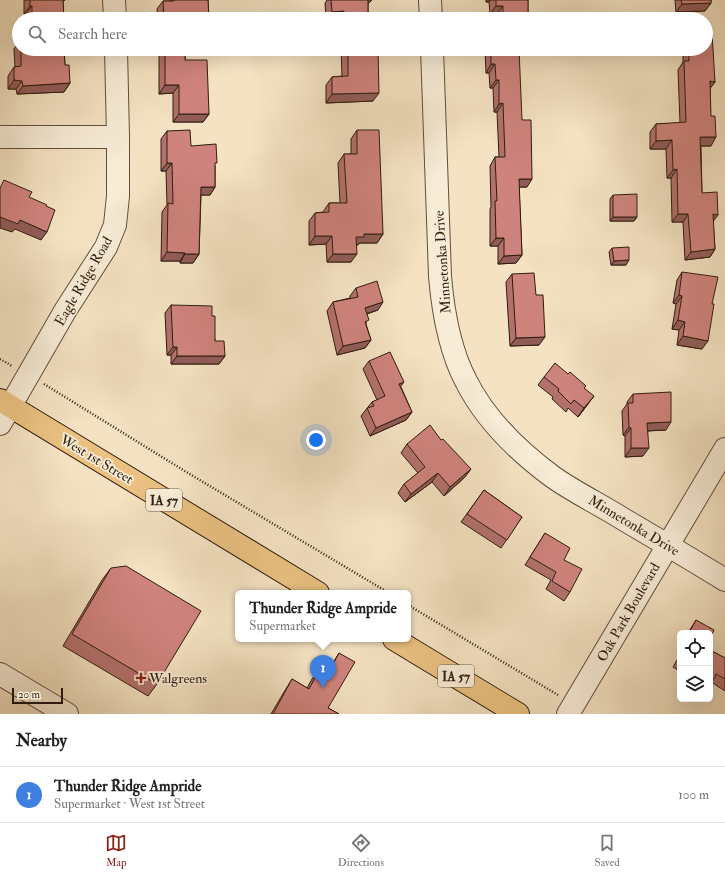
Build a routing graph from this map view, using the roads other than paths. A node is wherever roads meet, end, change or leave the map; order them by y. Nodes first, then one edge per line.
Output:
1 (114, 0) edge
2 (430, 0) edge
3 (115, 12) edge
4 (431, 12) edge
5 (116, 56) edge
6 (432, 56) edge
7 (0, 137) edge
8 (118, 137) junction
9 (4, 410) edge
10 (725, 449) edge
11 (667, 545) junction
12 (725, 580) edge
13 (313, 590) edge
14 (399, 642) edge
15 (0, 674) edge
16 (571, 709) edge
17 (67, 714) edge
18 (518, 714) edge

1 - 3 street
2 - 4 street
5 - 8 street, Eagle Ridge Road
6 - 11 street, Minnetonka Drive
7 - 8 street
8 - 9 street, Eagle Ridge Road
9 - 13 main road, West 1st Street / IA 57
10 - 11 street, Oak Park Boulevard
11 - 12 street, Minnetonka Drive
11 - 16 street, Oak Park Boulevard
14 - 18 main road, IA 57
15 - 17 street

